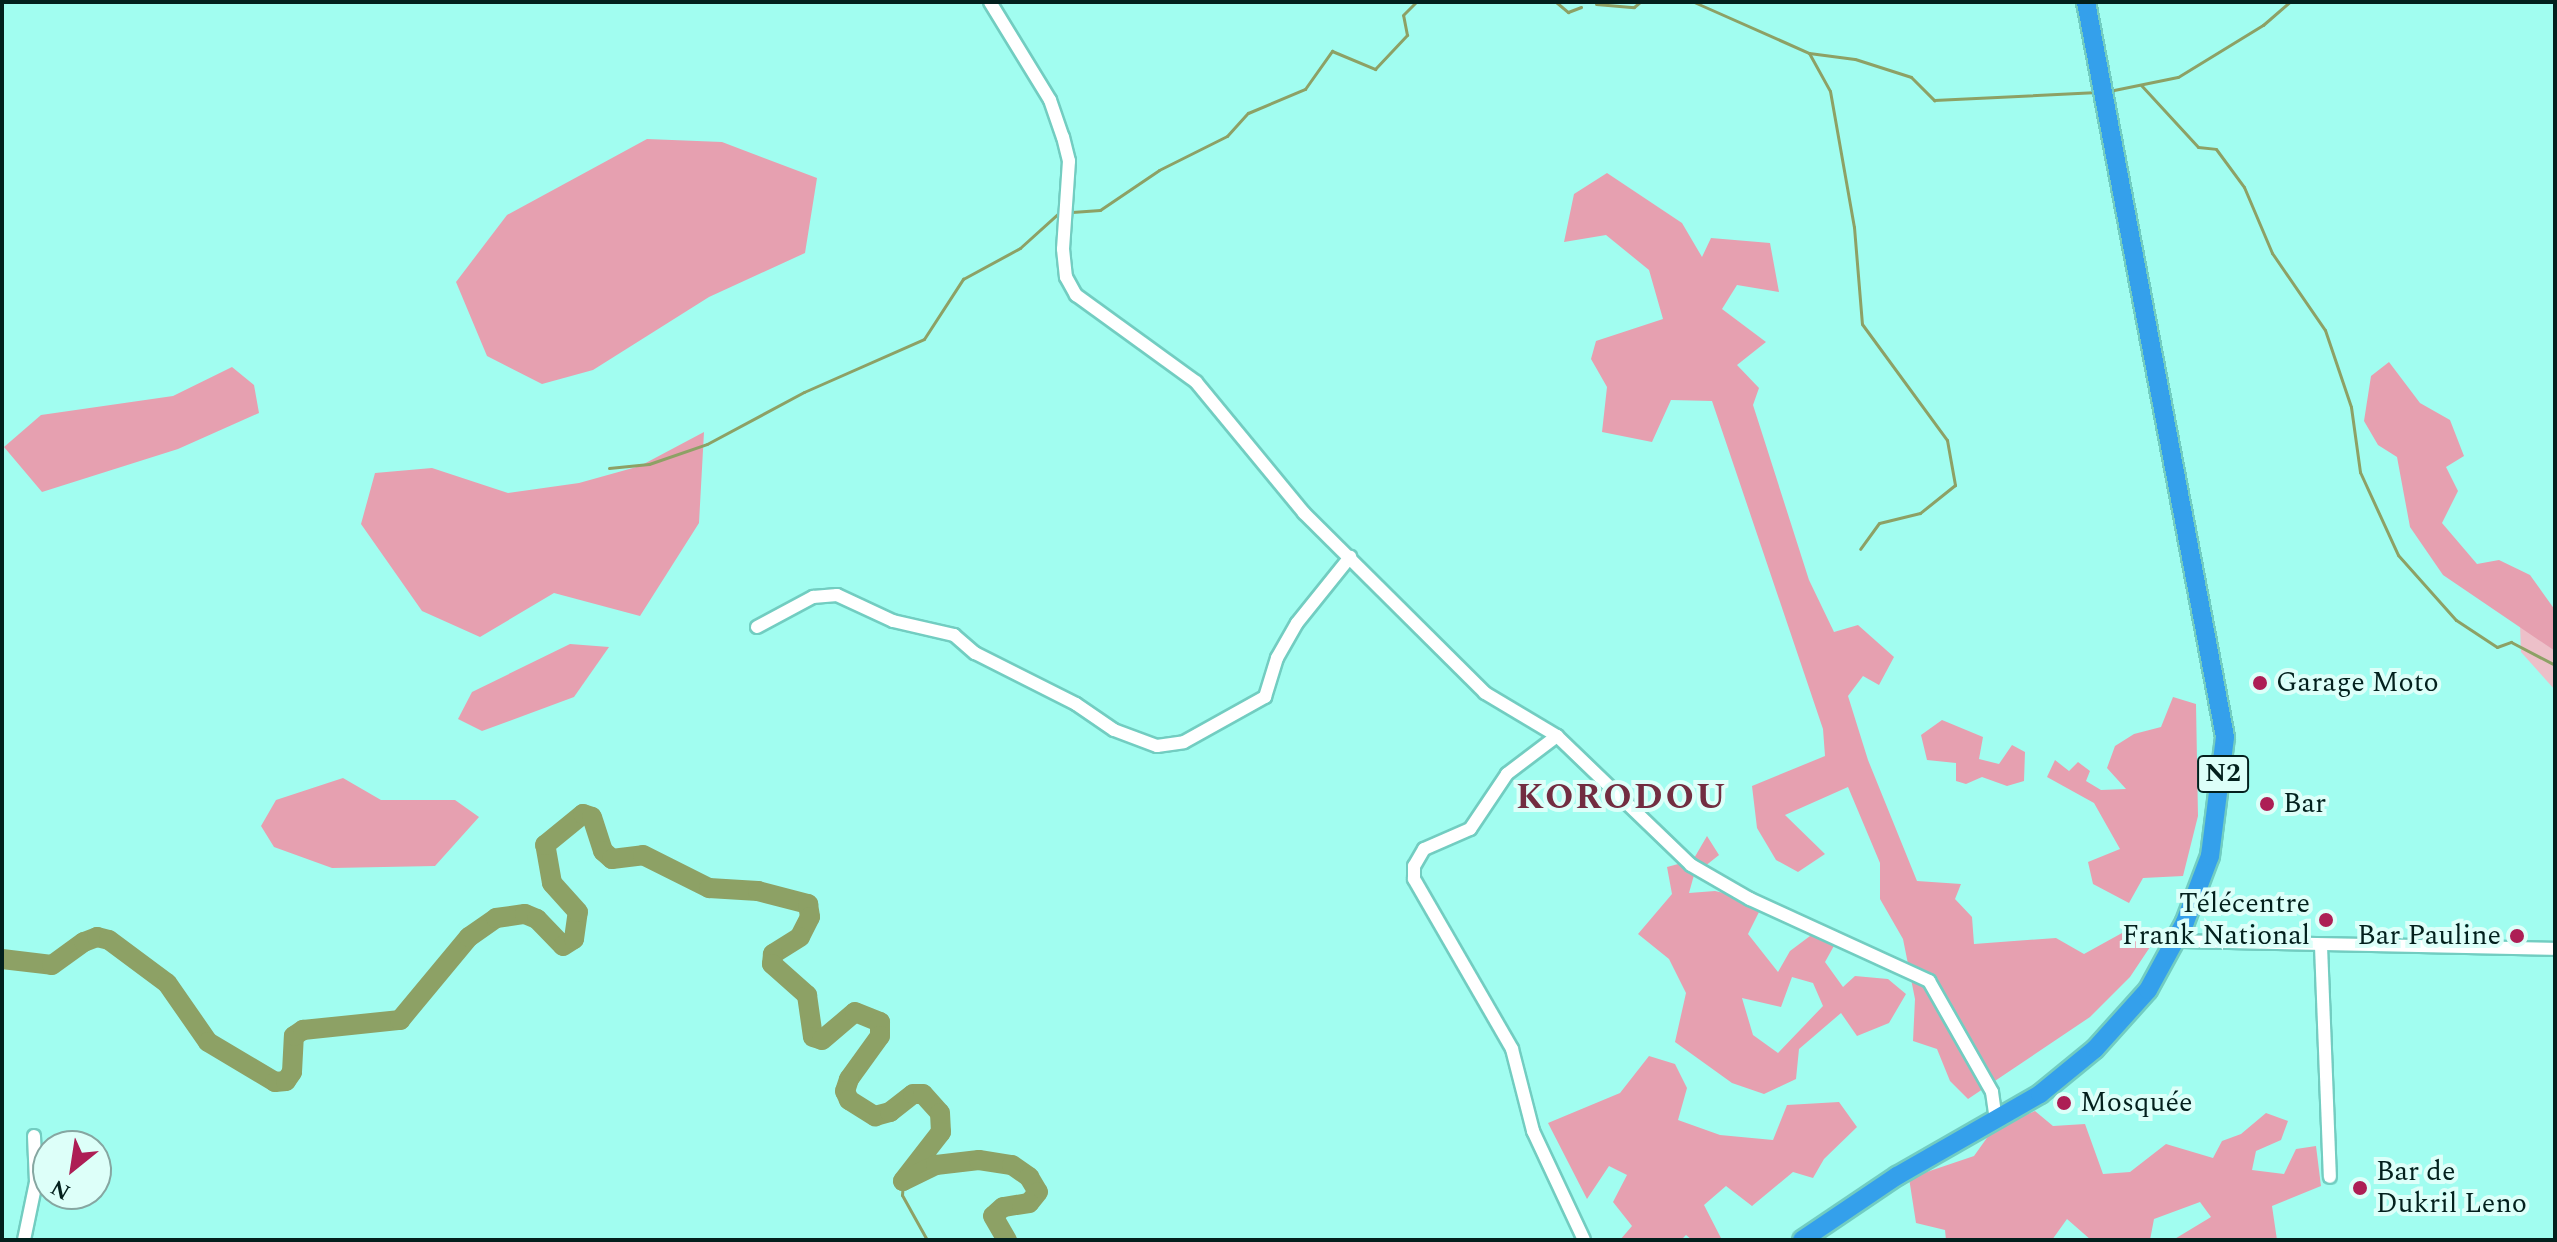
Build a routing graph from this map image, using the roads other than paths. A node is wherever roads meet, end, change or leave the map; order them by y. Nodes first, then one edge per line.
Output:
1 (990, 2) edge
2 (2086, 2) edge
3 (1350, 557) junction
4 (757, 627) dead end
5 (1557, 736) junction
6 (2176, 941) junction
7 (2321, 946) junction
8 (2555, 949) edge
9 (1996, 1120) junction
10 (2330, 1177) dead end
11 (32, 1201) edge
12 (24, 1240) edge
13 (1584, 1240) edge
14 (1802, 1240) edge

1 - 3 street
2 - 6 highway, N2
3 - 4 street
3 - 5 street
5 - 9 street
5 - 13 street
6 - 7 street
6 - 9 highway, N2
7 - 8 street
7 - 10 street
9 - 14 highway, N2
11 - 12 street

